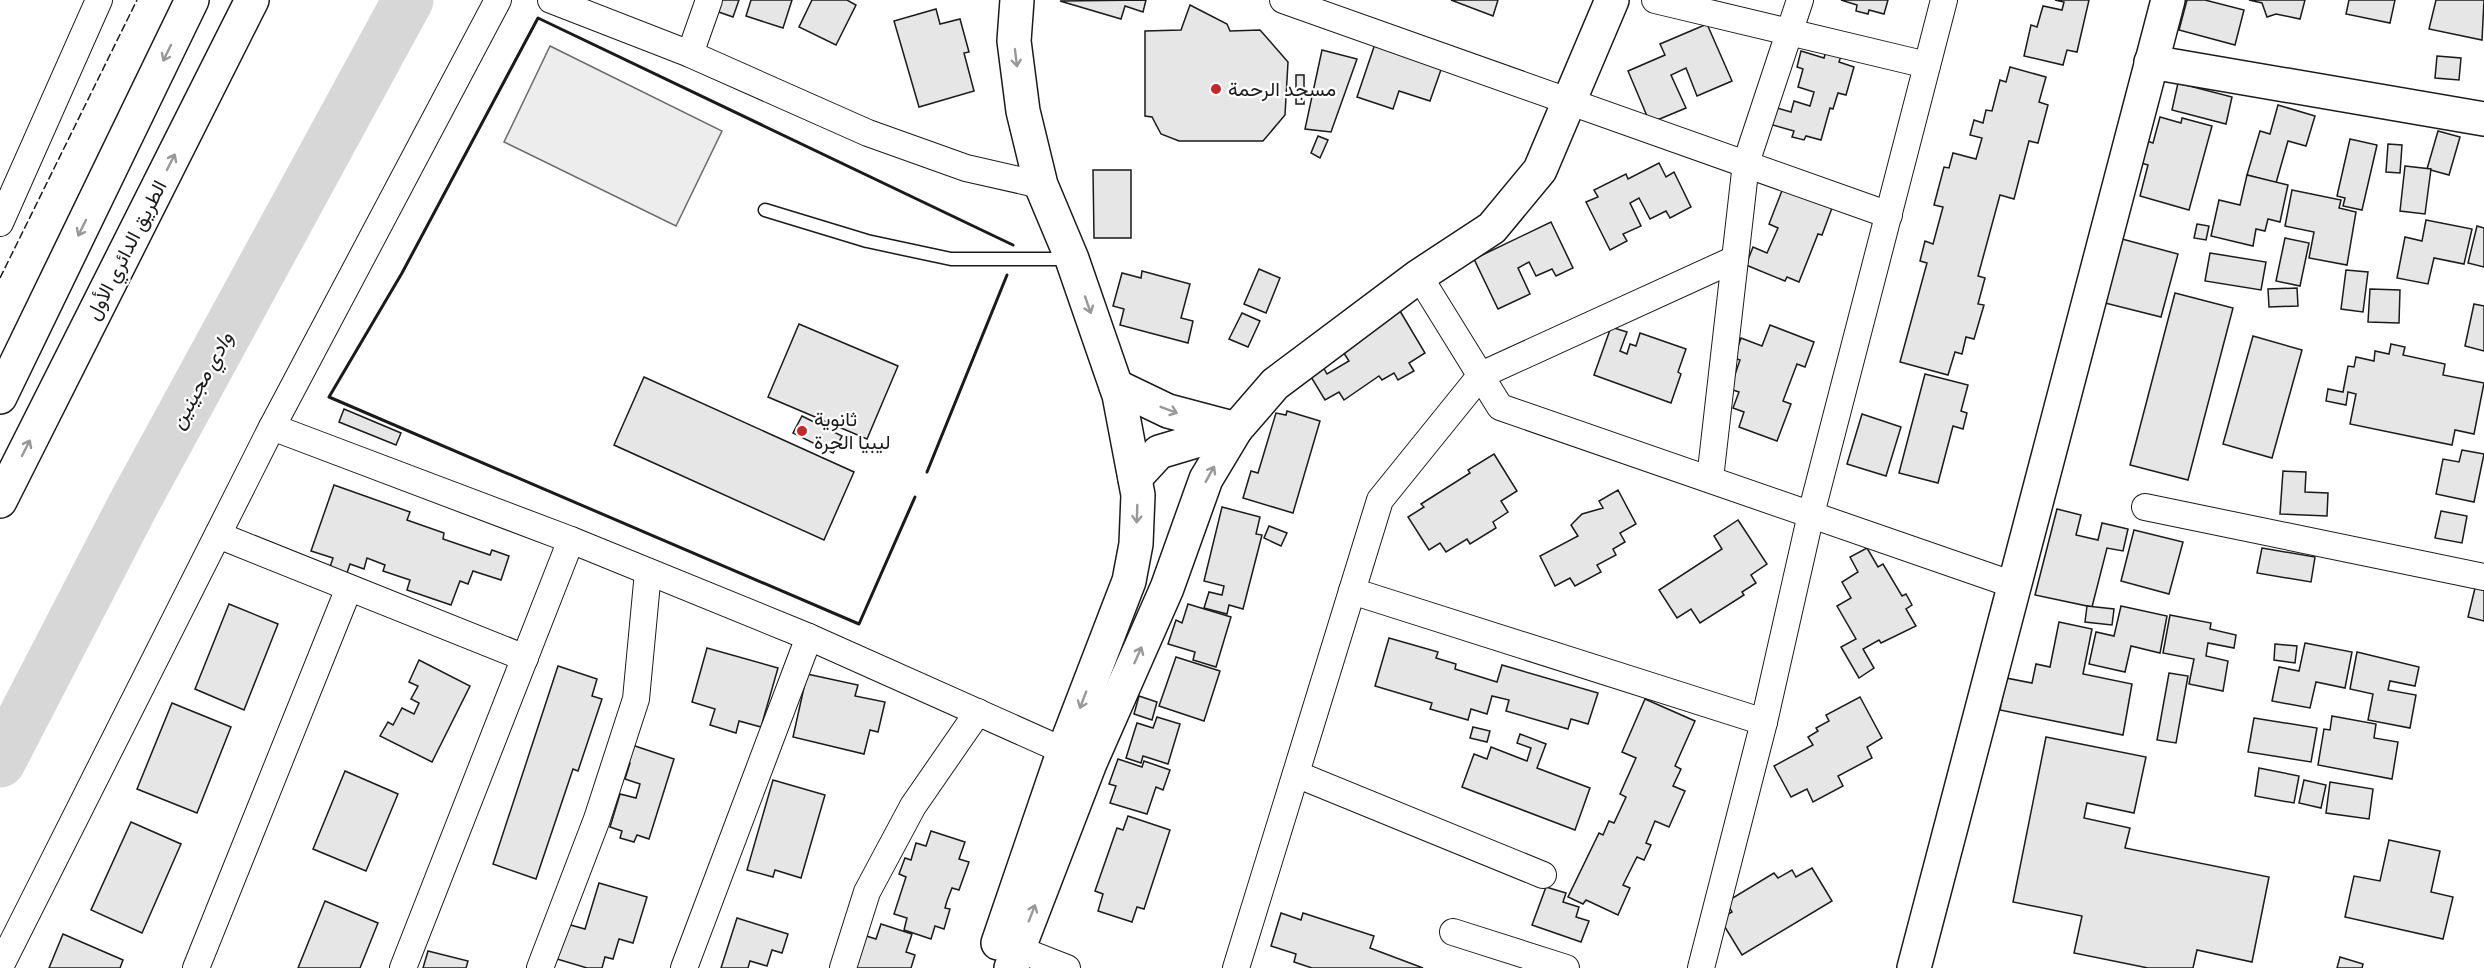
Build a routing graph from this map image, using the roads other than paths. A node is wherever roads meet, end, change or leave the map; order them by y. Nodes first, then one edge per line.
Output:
1 (99, 0) edge
2 (192, 0) edge
3 (252, 0) edge
4 (498, 0) edge
5 (550, 0) edge
6 (709, 0) edge
7 (1017, 0) edge
8 (1283, 0) edge
9 (1612, 0) edge
10 (1655, 0) edge
11 (1800, 0) edge
12 (1944, 0) edge
13 (2168, 0) edge
14 (1788, 32) junction
15 (690, 54) junction
16 (2151, 62) junction
17 (1928, 65) junction
18 (1571, 101) junction
19 (2484, 119) edge
20 (1746, 164) junction
21 (1041, 185) junction
22 (765, 210) dead end
23 (1888, 215) junction
24 (0, 223) edge
25 (1735, 258) junction
26 (1072, 259) junction
27 (1419, 276) junction
28 (1481, 375) junction
29 (1116, 386) junction
30 (0, 397) edge
31 (272, 427) junction
32 (1236, 429) junction
33 (1134, 478) junction
34 (1710, 479) junction
35 (0, 501) edge
36 (2145, 507) dead end
37 (1811, 514) junction
38 (218, 535) junction
39 (570, 540) junction
40 (648, 572) junction
41 (2484, 577) edge
42 (2014, 585) junction
43 (349, 588) junction
44 (1352, 591) junction
45 (809, 637) junction
46 (525, 658) junction
47 (978, 712) junction
48 (1764, 722) junction
49 (1077, 756) junction
50 (1296, 774) junction
51 (1544, 875) dead end
52 (1453, 932) dead end
53 (1004, 957) edge
54 (0, 967) edge
55 (196, 968) edge
56 (403, 968) edge
57 (540, 968) edge
58 (684, 968) edge
59 (843, 968) edge
60 (1067, 968) edge
61 (1236, 968) edge
62 (1566, 968) edge
63 (1701, 968) edge
64 (1914, 968) edge

1 - 24 street
2 -> 30 main road
35 -> 3 main road, الطريق الدائري الأول
4 - 31 street
5 - 15 street
6 - 15 street
7 -> 21 main road
8 - 18 street
9 - 18 main road
10 - 14 street
11 - 14 street
12 - 17 street
13 - 16 main road
14 - 17 street
14 - 20 street
15 - 21 street
16 - 19 main road
16 - 42 main road
17 - 23 street
18 - 20 street
18 - 27 main road
20 - 23 street
20 - 25 street
21 - 26 main road
22 - 26 lane
23 - 37 street
25 - 28 street
25 - 34 street
26 -> 29 main road
27 - 28 street
27 - 32 main road
28 - 34 street
28 - 44 street
29 -> 32 main road
29 - 33 main road
31 - 38 street
31 - 39 street
32 - 33 main road
49 -> 32 main road
33 -> 49 main road
34 - 37 street
36 - 41 street
37 - 42 street
37 - 48 street
38 - 43 street
38 - 54 street
39 - 40 street
39 - 46 street
40 - 45 street
40 - 57 street
42 - 64 main road
43 - 46 street
43 - 55 street
44 - 48 street
44 - 50 street
45 - 47 street
45 - 58 street
46 - 56 street
47 - 49 street
47 - 59 street
48 - 63 street
49 - 53 main road
50 - 51 street
50 - 61 street
52 - 62 street
53 - 60 street

